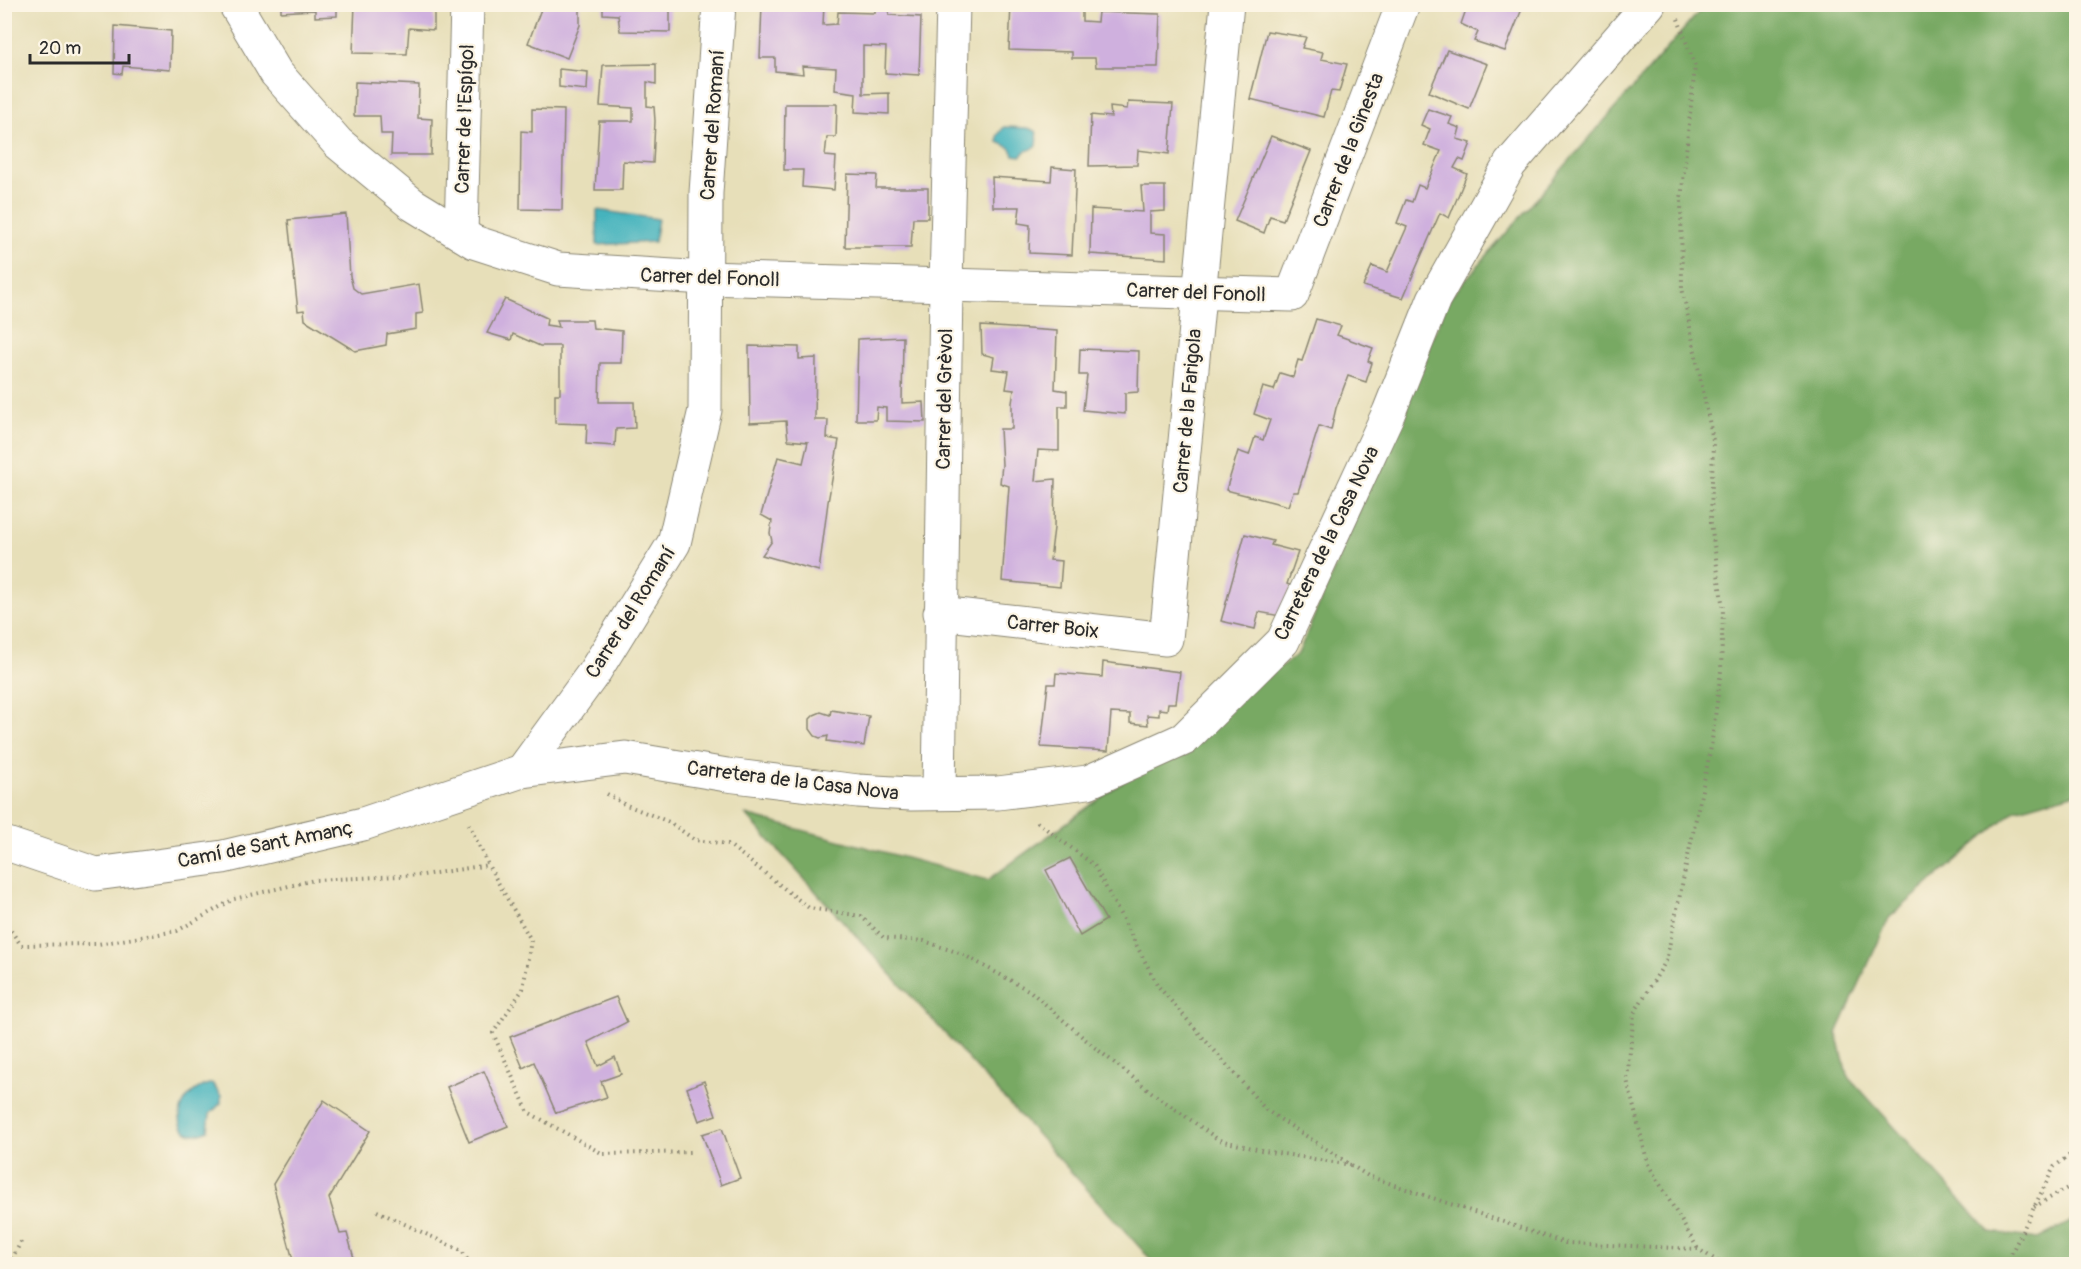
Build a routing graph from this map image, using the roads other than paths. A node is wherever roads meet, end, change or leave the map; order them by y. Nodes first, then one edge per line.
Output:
1 (235, 4) edge
2 (467, 4) edge
3 (719, 4) edge
4 (953, 4) edge
5 (1227, 4) edge
6 (1403, 4) edge
7 (1663, 10) edge
8 (461, 234) junction
9 (706, 278) junction
10 (946, 285) junction
11 (1198, 292) junction
12 (1292, 295) joint
13 (940, 613) junction
14 (1166, 639) joint
15 (522, 771) junction
16 (939, 794) junction
17 (4, 843) edge

1 - 8 street, Carrer del Fonoll
2 - 8 street, Carrer de l'Espígol
3 - 9 street, Carrer del Romaní
4 - 10 street, Carrer del Grèvol
5 - 11 street, Carrer de la Farigola
6 - 12 street, Carrer de la Ginesta
7 - 16 street, Carretera de la Casa Nova
8 - 9 street, Carrer del Fonoll
9 - 10 street, Carrer del Fonoll
9 - 15 street, Carrer del Romaní
10 - 11 street, Carrer del Fonoll
10 - 13 street, Carrer del Grèvol
11 - 12 street, Carrer del Fonoll
11 - 14 street, Carrer de la Farigola
13 - 14 street, Carrer Boix
13 - 16 street, Carrer del Grèvol
15 - 16 street, Carretera de la Casa Nova
15 - 17 street, Camí de Sant Amanç

